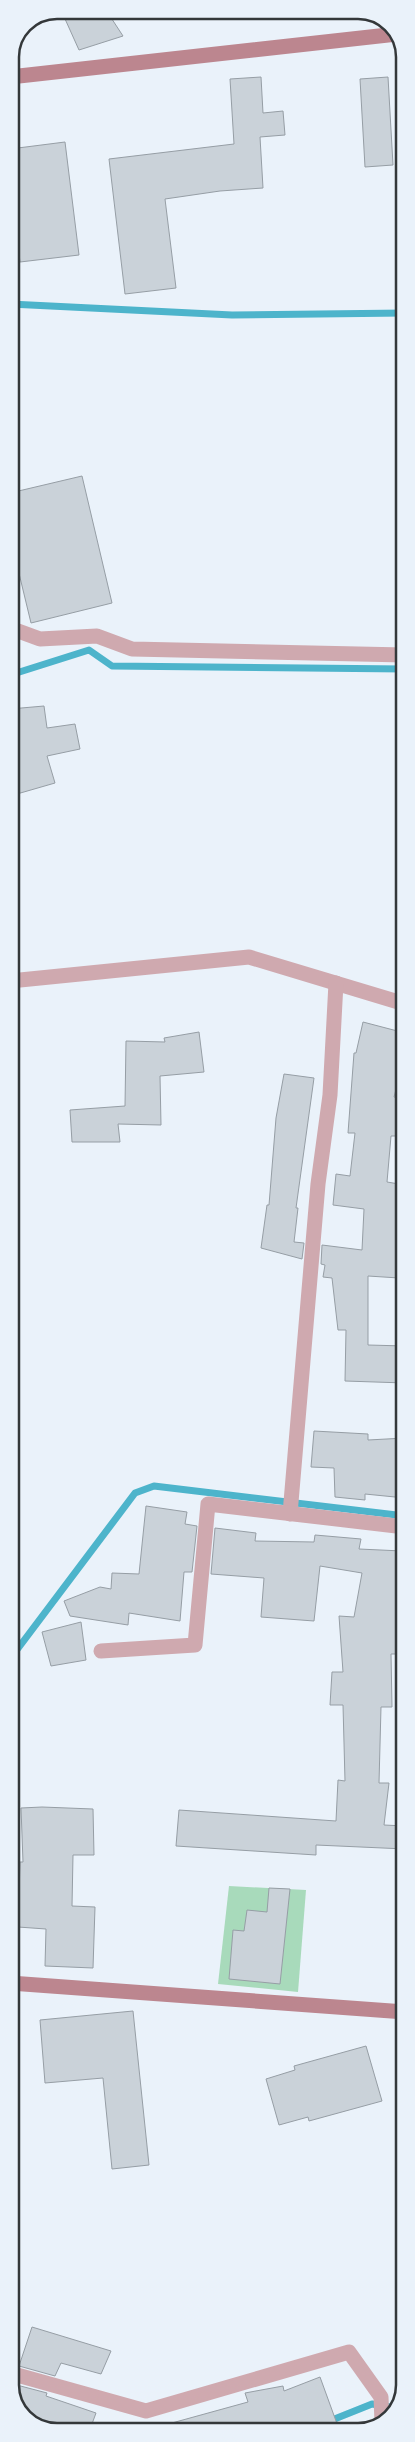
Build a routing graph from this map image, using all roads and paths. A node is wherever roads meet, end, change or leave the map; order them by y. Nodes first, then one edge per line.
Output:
1 (389, 35) edge
2 (19, 76) edge
3 (19, 631) edge
4 (396, 655) edge
5 (19, 979) edge
6 (336, 983) junction
7 (396, 1001) edge
8 (290, 1514) junction
9 (396, 1526) edge
10 (101, 1651) dead end
11 (19, 1984) edge
12 (396, 2011) edge
13 (19, 2376) edge
14 (382, 2415) edge

1 - 2 street
3 - 4 street
5 - 6 street
6 - 7 street
6 - 8 street
8 - 9 street
8 - 10 street
11 - 12 street
13 - 14 street

